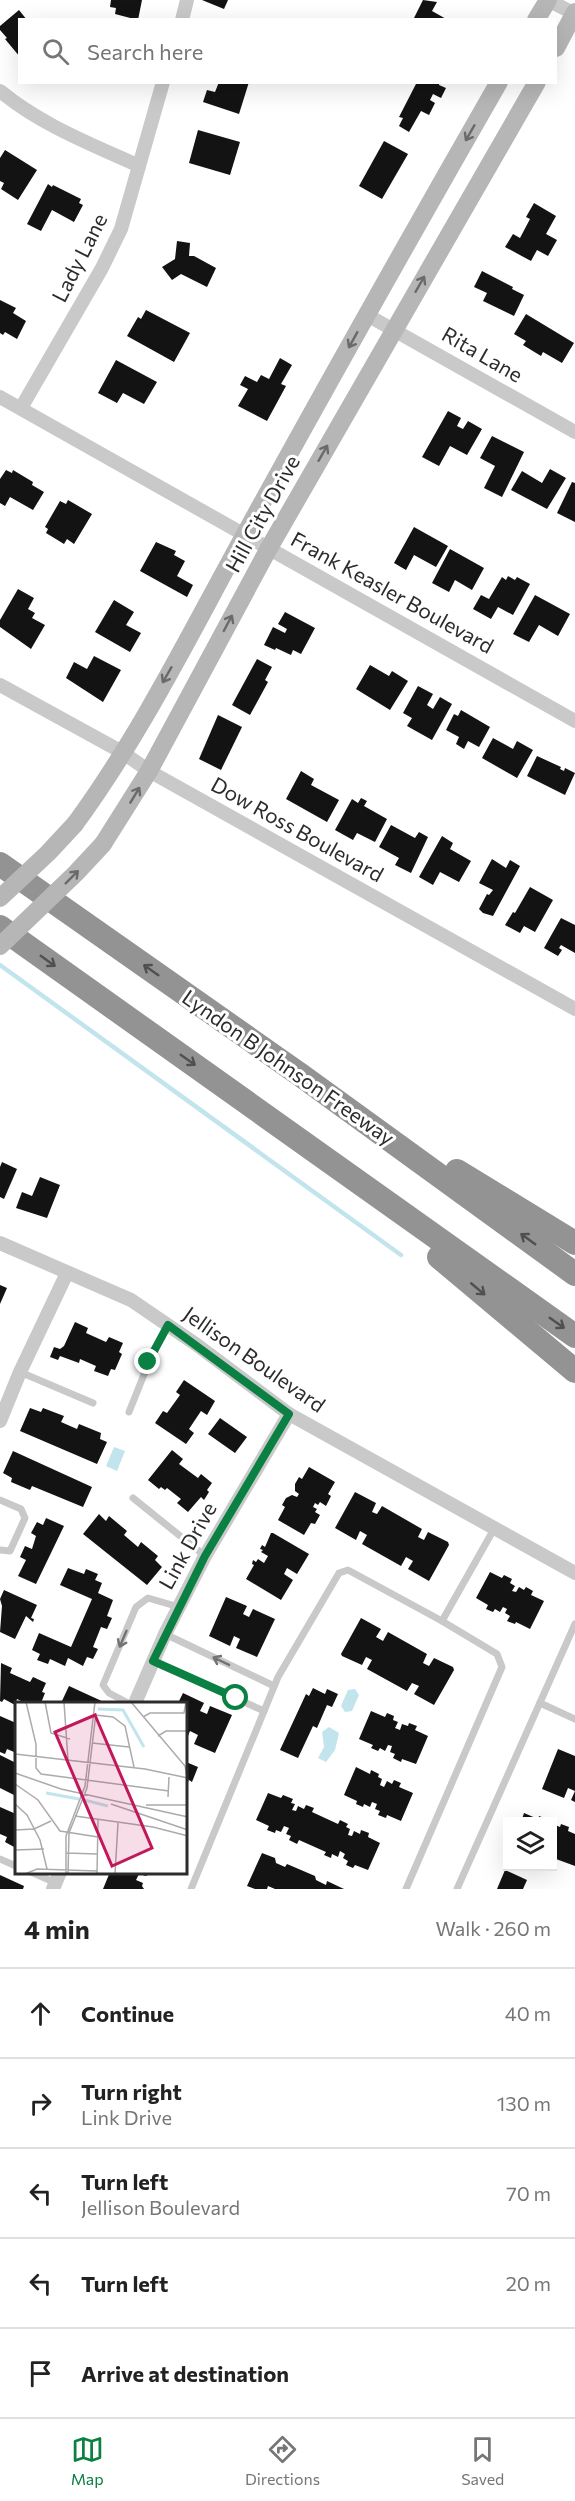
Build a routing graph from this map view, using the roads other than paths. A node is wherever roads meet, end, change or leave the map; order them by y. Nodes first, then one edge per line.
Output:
1 (187, 0) edge
2 (548, 0) edge
3 (575, 13) edge
4 (182, 18) edge
5 (537, 18) edge
6 (557, 44) edge
7 (163, 84) edge
8 (498, 84) edge
9 (536, 84) edge
10 (0, 91) edge
11 (139, 166) junction
12 (368, 315) junction
13 (394, 329) junction
14 (0, 397) edge
15 (21, 408) junction
16 (575, 432) edge
17 (245, 534) junction
18 (269, 548) junction
19 (0, 685) edge
20 (575, 721) edge
21 (122, 752) junction
22 (149, 771) junction
23 (0, 864) edge
24 (0, 898) edge
25 (0, 927) edge
26 (0, 946) edge
27 (575, 1009) edge
28 (302, 1076) junction
29 (304, 1143) junction
30 (0, 1243) edge
31 (575, 1243) edge
32 (67, 1273) junction
33 (575, 1274) edge
34 (168, 1325) junction
35 (575, 1336) edge
36 (575, 1371) edge
37 (20, 1372) junction
38 (93, 1403) dead end
39 (129, 1412) dead end
40 (289, 1414) junction
41 (0, 1421) edge
42 (133, 1498) dead end
43 (0, 1500) edge
44 (494, 1528) junction
45 (0, 1550) edge
46 (205, 1556) junction
47 (575, 1573) edge
48 (179, 1607) junction
49 (442, 1621) junction
50 (575, 1624) edge
51 (165, 1634) junction
52 (153, 1661) junction
53 (274, 1686) junction
54 (126, 1702) edge
55 (135, 1702) edge
56 (540, 1703) junction
57 (264, 1711) junction
58 (575, 1719) edge
59 (0, 1859) edge
60 (15, 1866) edge
61 (37, 1874) edge
62 (56, 1881) edge
63 (191, 1889) edge
64 (406, 1889) edge
65 (457, 1889) edge

1 - 4 street
2 - 3 street
2 - 5 street
3 - 6 street
7 - 11 street, Lady Lane
8 -> 12 street, Hill City Drive
13 -> 9 street, Hill City Drive
10 - 11 street
11 - 15 street, Lady Lane
12 - 13 street, Rita Lane
12 -> 17 street, Hill City Drive
13 - 16 street, Rita Lane
18 -> 13 street, Hill City Drive
14 - 15 street, Frank Keasler Boulevard
15 - 17 street, Frank Keasler Boulevard
17 - 18 street, Frank Keasler Boulevard
17 -> 21 street, Hill City Drive
18 - 20 street, Frank Keasler Boulevard
22 -> 18 street, Hill City Drive
19 - 21 street, Dow Ross Boulevard
21 - 22 street, Dow Ross Boulevard
21 - 24 street, Hill City Drive, bridge
26 -> 22 street, Hill City Drive, bridge
22 - 27 street, Dow Ross Boulevard
28 -> 23 highway, Lyndon B Johnson Freeway
25 -> 29 highway
28 - 31 highway
33 -> 28 highway, Lyndon B Johnson Freeway
29 -> 35 highway
29 -> 36 highway
30 - 32 street, Jellison Boulevard
32 - 34 street, Jellison Boulevard
32 - 37 street
34 - 39 lane
34 - 40 street, Jellison Boulevard
37 - 38 lane
37 - 41 street
40 - 44 street, Jellison Boulevard
40 - 46 street, Link Drive
42 - 46 lane
43 - 45 lane
44 - 47 street, Jellison Boulevard
44 - 49 lane
46 - 48 street, Link Drive
48 - 51 street, Link Drive
48 -> 54 lane
49 - 53 lane
49 - 64 lane
50 - 56 lane
51 - 52 street, Link Drive
53 -> 51 lane
52 - 55 street, Link Drive
52 - 57 lane
53 - 57 lane
56 - 58 lane
56 - 65 lane
57 - 63 lane
59 - 60 lane
61 - 62 lane

